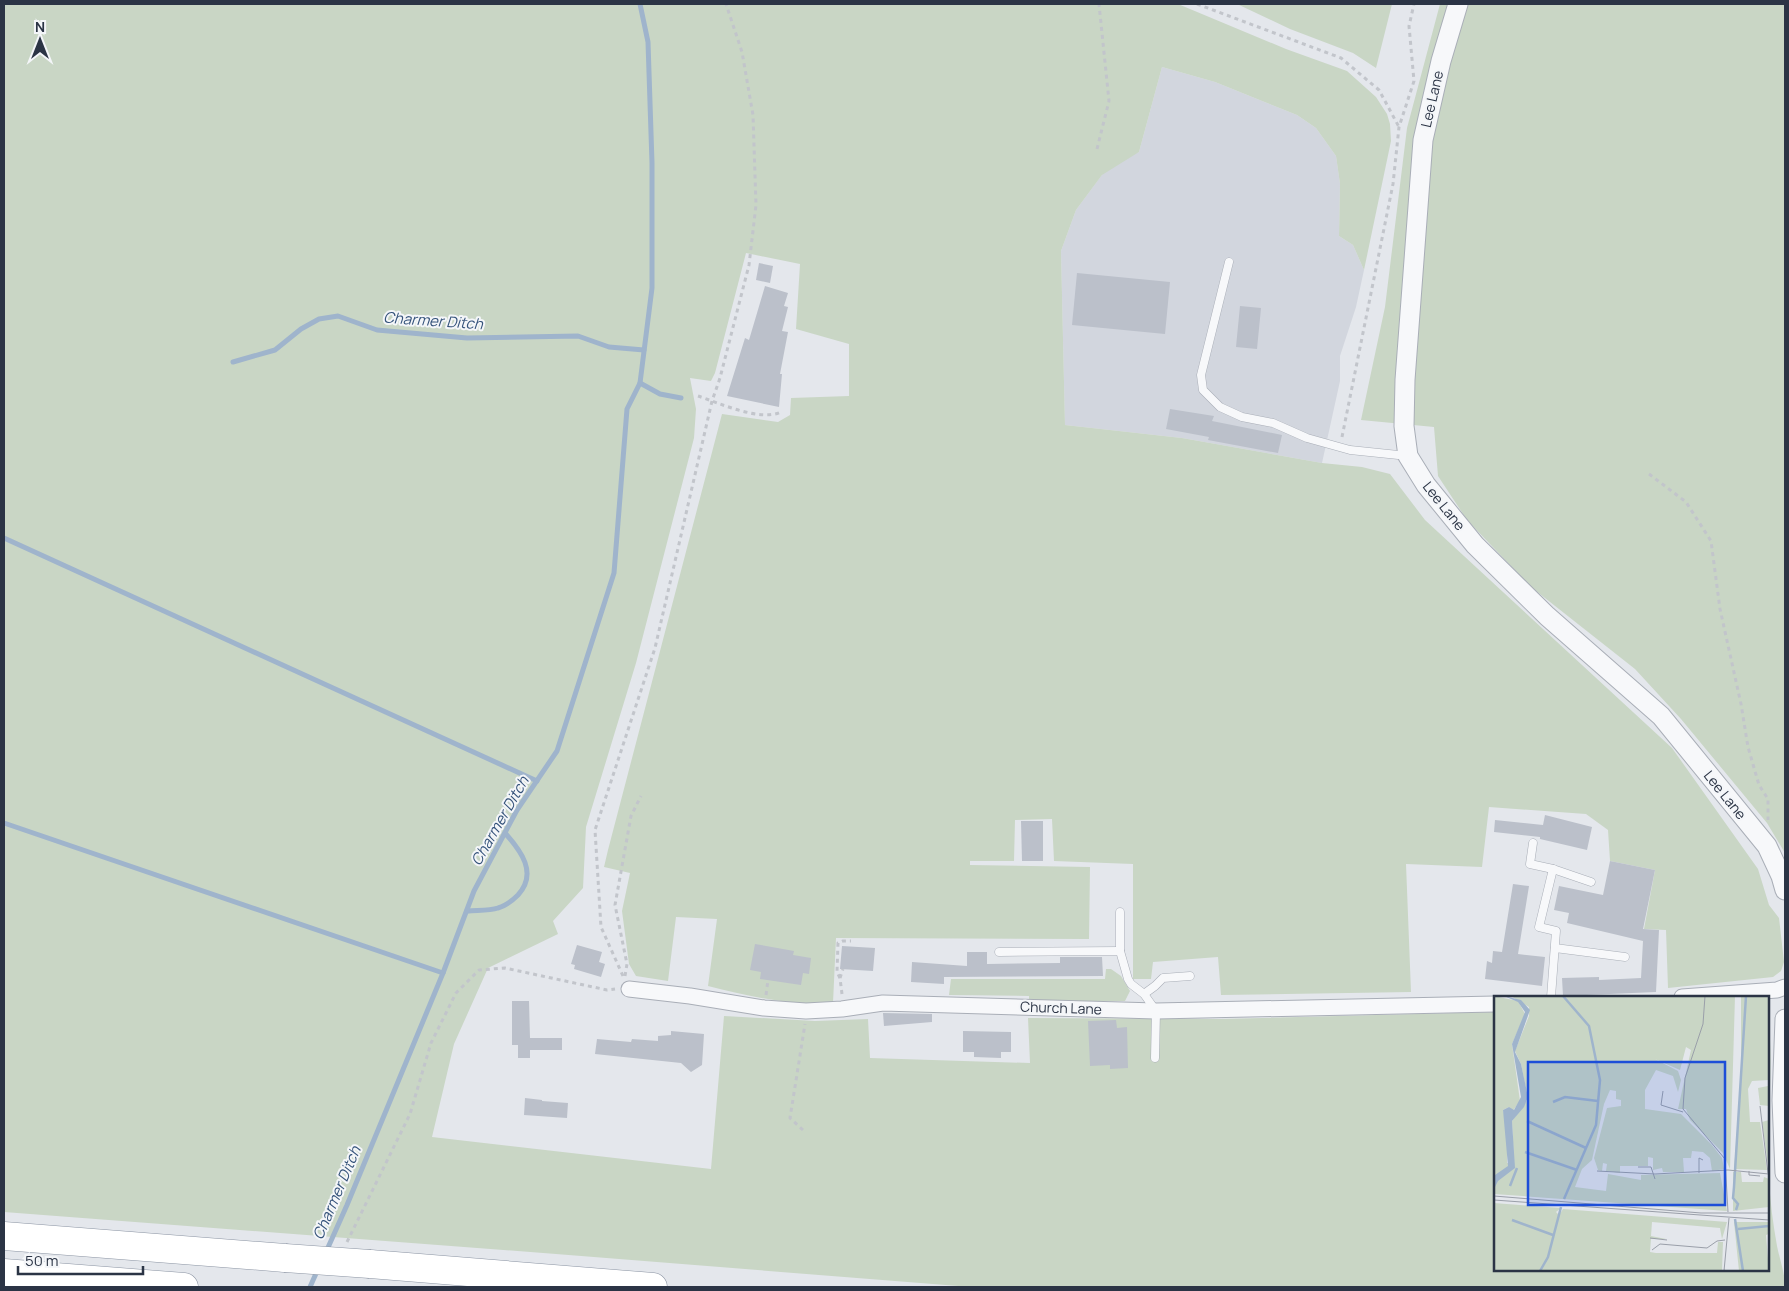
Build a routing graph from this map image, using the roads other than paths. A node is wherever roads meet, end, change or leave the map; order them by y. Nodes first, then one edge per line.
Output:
1 (1458, 4) edge
2 (1229, 262) dead end
3 (1408, 456) junction
4 (1533, 843) dead end
5 (1553, 870) junction
6 (1591, 882) dead end
7 (1785, 890) edge
8 (1120, 912) dead end
9 (1555, 948) junction
10 (1120, 950) junction
11 (999, 952) dead end
12 (1626, 957) dead end
13 (1190, 976) dead end
14 (1785, 987) edge
15 (630, 989) road end
16 (1144, 994) junction
17 (1551, 996) edge
18 (1696, 996) edge
19 (1494, 1004) edge
20 (1156, 1011) junction
21 (1785, 1019) edge
22 (1155, 1058) dead end
23 (1785, 1173) edge
24 (4, 1236) edge
25 (4, 1273) edge
26 (184, 1287) edge
27 (653, 1287) edge

1 - 3 street, Lee Lane
2 - 3 lane
3 - 7 street, Lee Lane
4 - 5 lane
5 - 6 lane
5 - 9 lane
8 - 10 lane
9 - 12 lane
9 - 17 lane
10 - 11 lane
10 - 16 lane
13 - 16 lane
14 - 18 street
15 - 20 street, Church Lane
16 - 20 lane
19 - 20 street, Church Lane
20 - 22 lane
21 - 23 street
24 - 27 highway, bridge
25 - 26 highway

